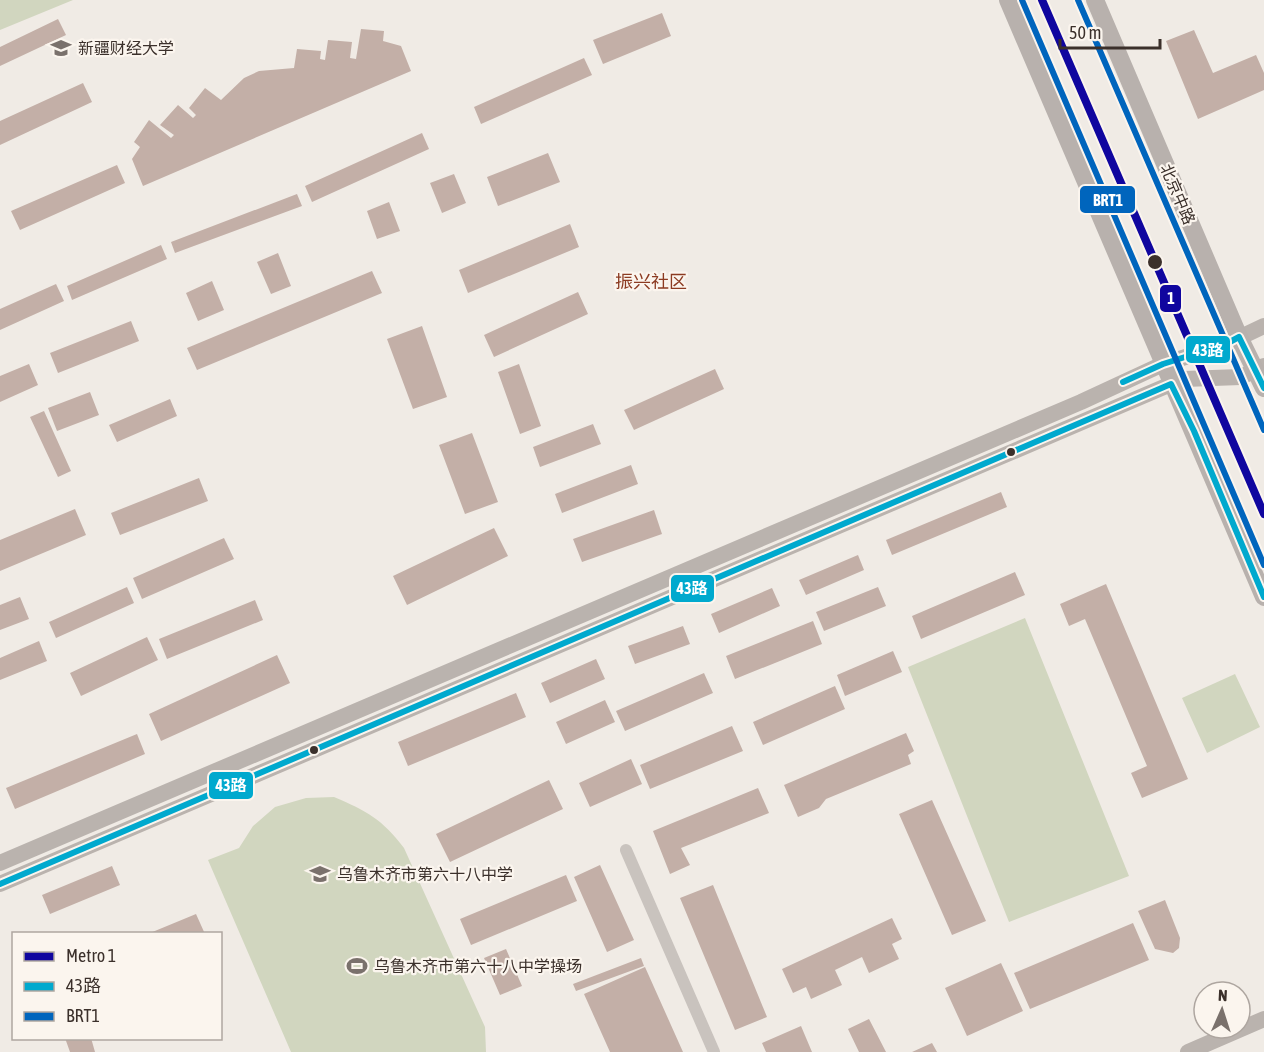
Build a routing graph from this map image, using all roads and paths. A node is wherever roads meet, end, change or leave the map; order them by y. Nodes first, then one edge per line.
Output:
1 (1008, 0) edge
2 (1022, 0) edge
3 (1078, 0) edge
4 (1095, 0) edge
5 (1264, 326) edge
6 (1233, 340) junction
7 (1169, 362) junction
8 (1254, 371) edge
9 (1178, 382) junction
10 (1264, 388) edge
11 (1264, 430) edge
12 (1264, 565) edge
13 (1264, 597) edge
14 (626, 850) dead end
15 (0, 863) edge
16 (0, 884) edge
17 (1264, 1019) edge
18 (714, 1052) edge
19 (1188, 1052) edge

1 - 7 main road
2 - 7 lane
3 - 6 lane
4 - 6 main road, 北京中路
5 - 6 main road
6 - 7 main road
6 - 8 main road, 北京中路
7 - 9 main road
7 - 15 main road
8 - 9 main road
8 - 10 main road, 北京中路
8 - 11 lane
9 - 12 lane
9 - 13 main road
9 - 16 main road
14 - 18 street
17 - 19 main road

